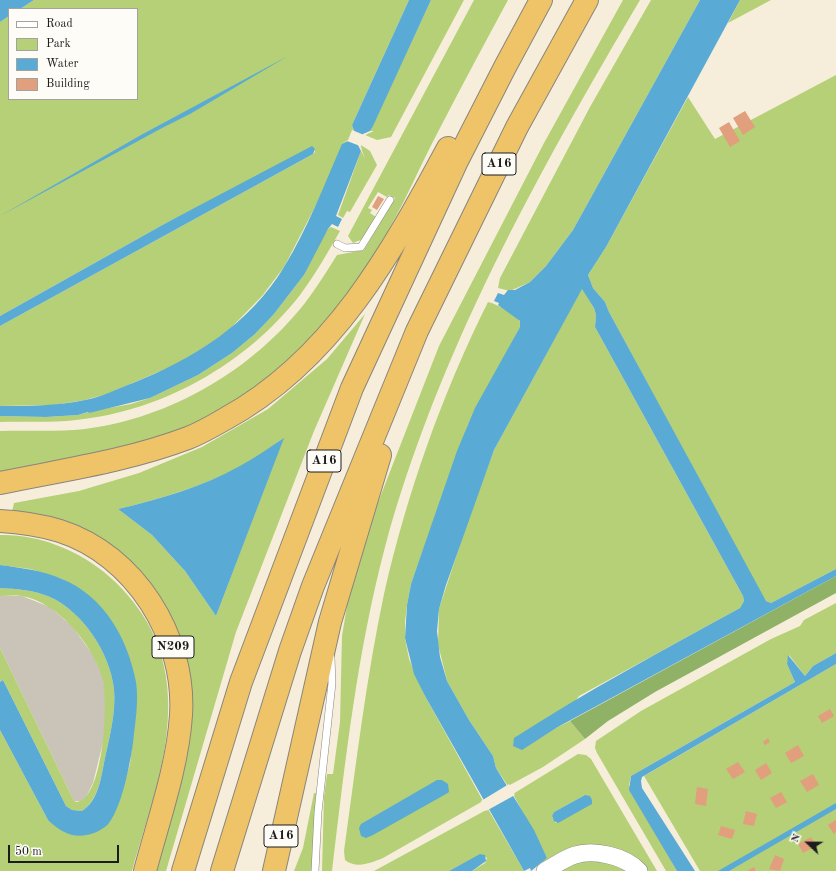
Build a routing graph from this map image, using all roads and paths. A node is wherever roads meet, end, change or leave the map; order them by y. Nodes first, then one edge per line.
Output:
1 (541, 0) edge
2 (587, 0) edge
3 (505, 66) junction
4 (390, 200) dead end
5 (337, 244) dead end
6 (417, 331) junction
7 (0, 483) edge
8 (0, 521) edge
9 (330, 622) junction
10 (546, 870) edge
11 (144, 871) edge
12 (183, 871) edge
13 (222, 871) edge
14 (274, 871) edge
15 (315, 871) edge
16 (639, 871) edge

1 - 3 highway, A16
2 - 6 highway, A16
3 - 7 highway, A16
3 - 12 highway, A16
4 - 5 lane
6 - 9 highway, A16
6 - 13 highway, A16
8 - 11 highway, N209
9 - 14 highway, A16
9 - 15 lane
10 - 16 street

